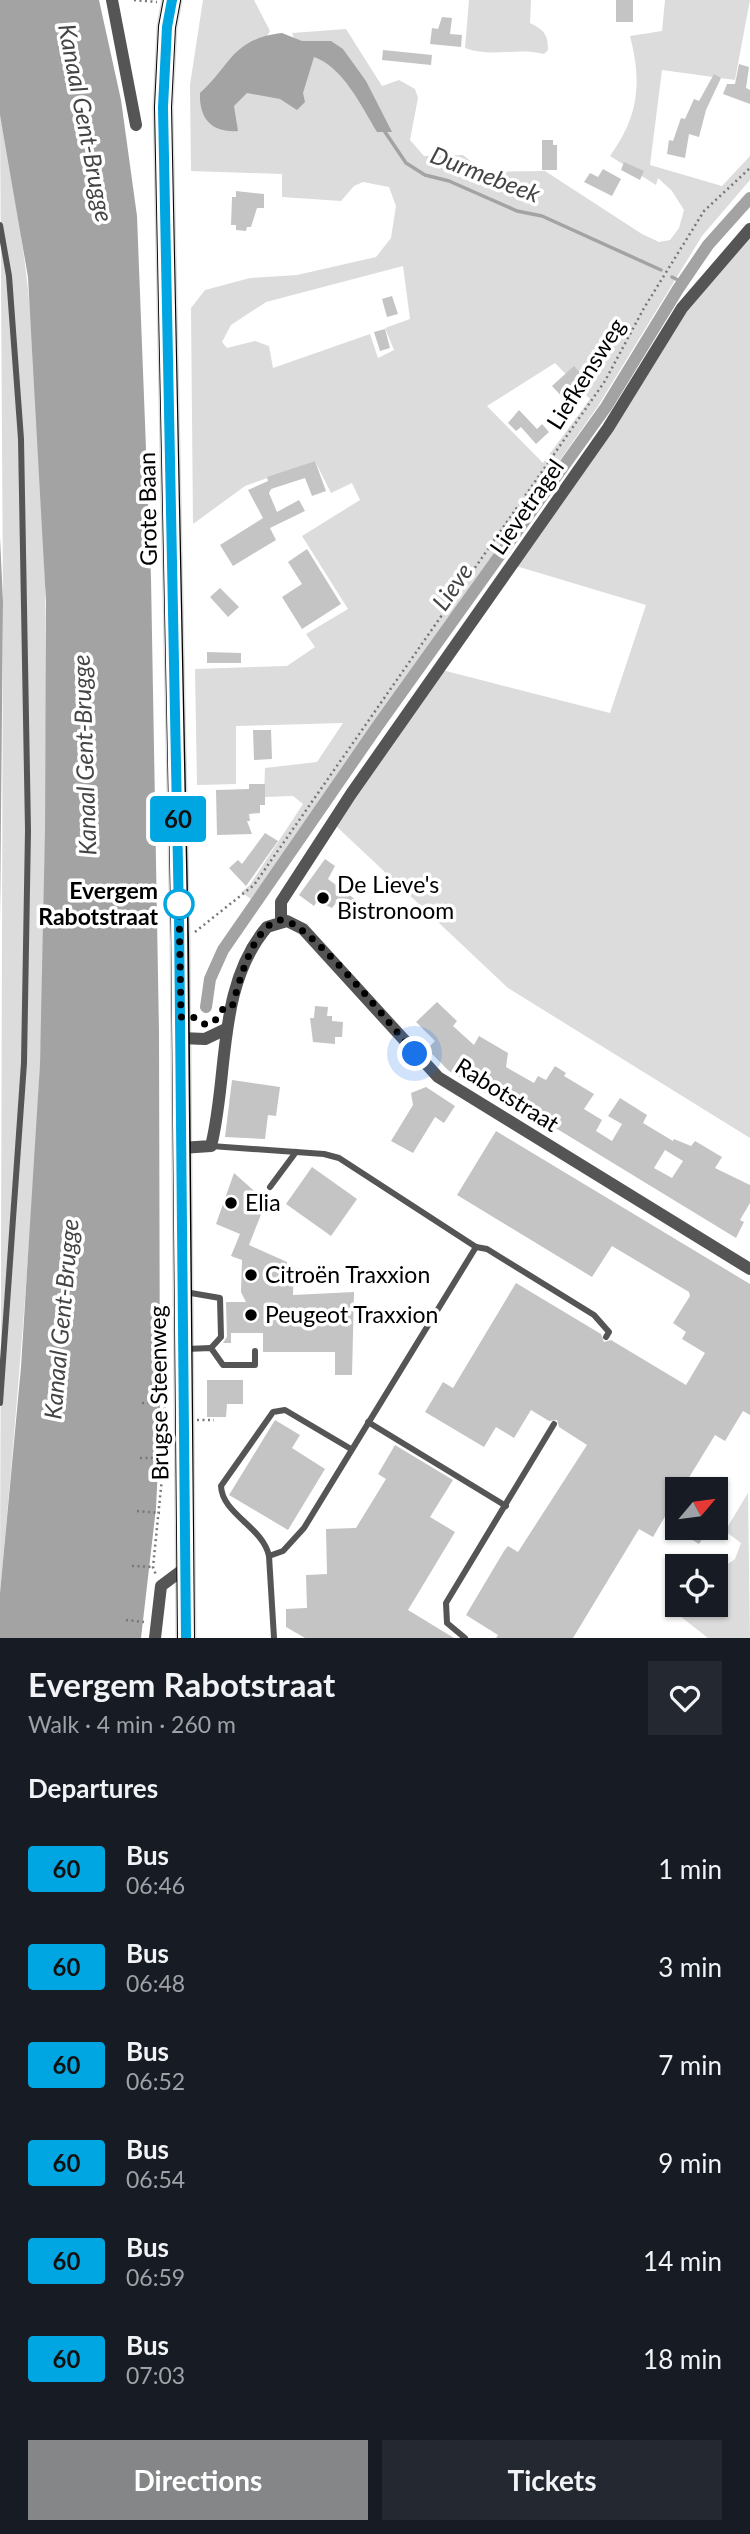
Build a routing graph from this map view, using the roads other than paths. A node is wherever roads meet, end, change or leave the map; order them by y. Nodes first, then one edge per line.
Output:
1 (112, 0) edge
2 (172, 2) edge
3 (136, 125) dead end
4 (0, 225) edge
5 (750, 229) edge
6 (281, 920) junction
7 (181, 1017) joint
8 (226, 1029) junction
9 (181, 1038) junction
10 (211, 1146) junction
11 (181, 1148) junction
12 (296, 1152) junction
13 (270, 1187) dead end
14 (476, 1247) junction
15 (750, 1269) edge
16 (183, 1292) junction
17 (606, 1337) dead end
18 (211, 1348) junction
19 (184, 1349) junction
20 (255, 1351) dead end
21 (0, 1403) edge
22 (368, 1422) junction
23 (554, 1424) dead end
24 (351, 1449) junction
25 (506, 1506) junction
26 (269, 1556) junction
27 (185, 1568) junction
28 (155, 1638) edge
29 (186, 1638) edge
30 (274, 1638) edge
31 (465, 1638) edge

1 - 3 street
2 - 7 main road, Grote Baan
4 - 21 lane
5 - 6 street, Lievetragel
6 - 8 street
6 - 15 street, Rabotstraat
7 - 9 main road, Brugse Steenweg
8 - 9 street
8 - 10 street
9 - 11 main road, Brugse Steenweg
10 - 11 street
10 - 12 lane
11 - 16 main road, Brugse Steenweg
12 - 13 lane
12 - 14 lane
14 - 17 lane
14 - 22 lane
16 - 18 lane
16 - 19 main road, Brugse Steenweg
18 - 19 lane
18 - 20 lane
19 - 27 main road, Brugse Steenweg
22 - 24 lane
22 - 25 lane
23 - 25 lane
24 - 26 lane
24 - 26 lane
25 - 31 lane
26 - 30 lane
27 - 28 street
27 - 29 main road, Brugse Steenweg

